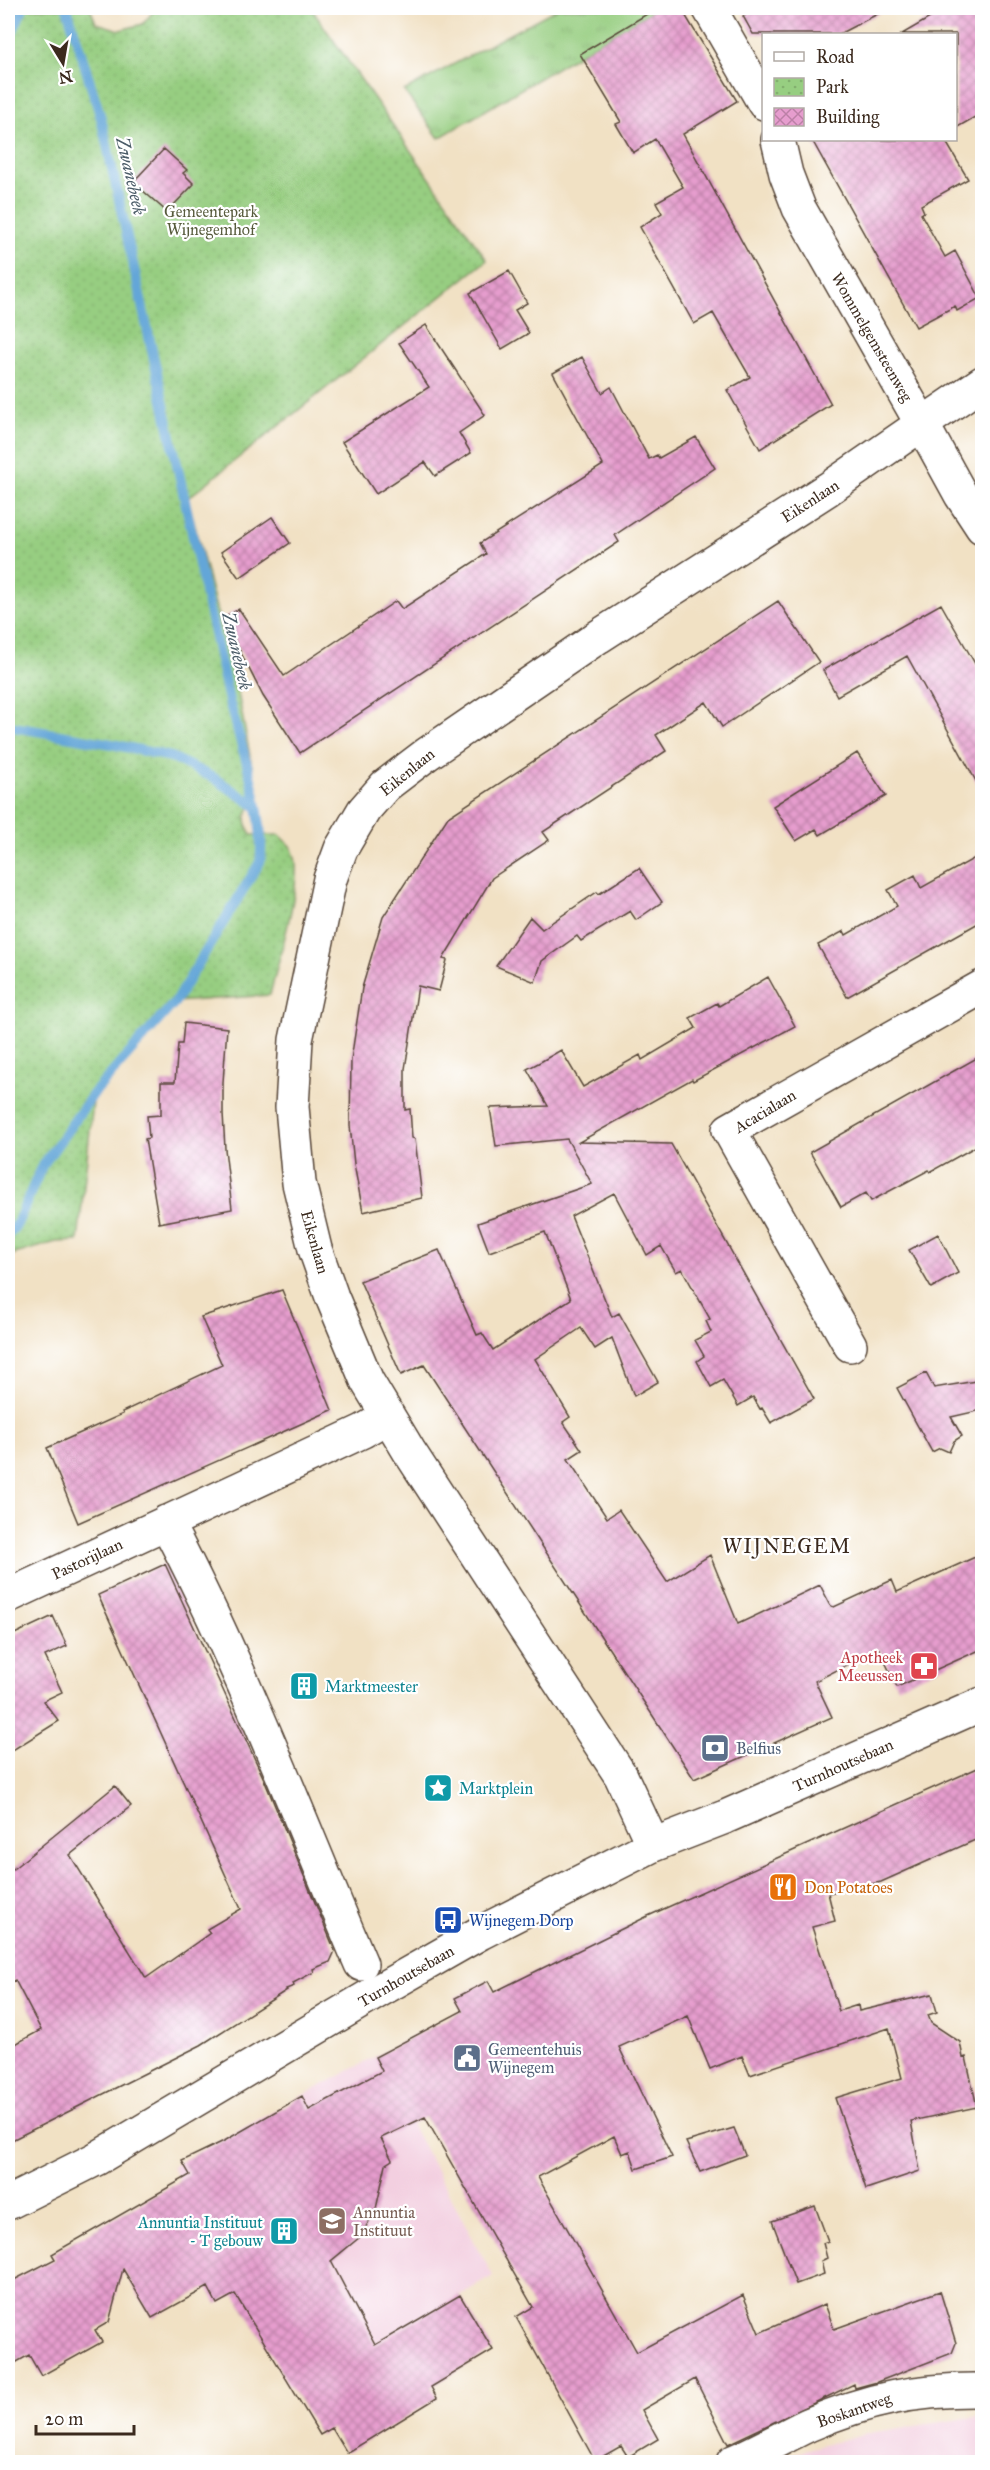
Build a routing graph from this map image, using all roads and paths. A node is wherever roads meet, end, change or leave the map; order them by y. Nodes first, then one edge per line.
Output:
1 (709, 8) edge
2 (762, 100) edge
3 (778, 141) edge
4 (982, 383) edge
5 (922, 424) junction
6 (982, 527) edge
7 (982, 987) edge
8 (850, 1345) dead end
9 (387, 1417) junction
10 (166, 1522) junction
11 (8, 1596) edge
12 (982, 1704) edge
13 (653, 1845) junction
14 (361, 1964) dead end
15 (8, 2203) edge
16 (982, 2390) edge
17 (734, 2463) edge

1 - 2 street
3 - 5 street, Wommelgemsteenweg
4 - 5 street, Eikenlaan
5 - 6 street, Wommelgemsteenweg
5 - 9 street, Eikenlaan
7 - 8 street, Acacialaan
9 - 10 street
9 - 13 street
10 - 11 street, Pastorijlaan
10 - 14 street
12 - 13 street, Turnhoutsebaan
13 - 15 street, Turnhoutsebaan
16 - 17 street, Boskantweg

